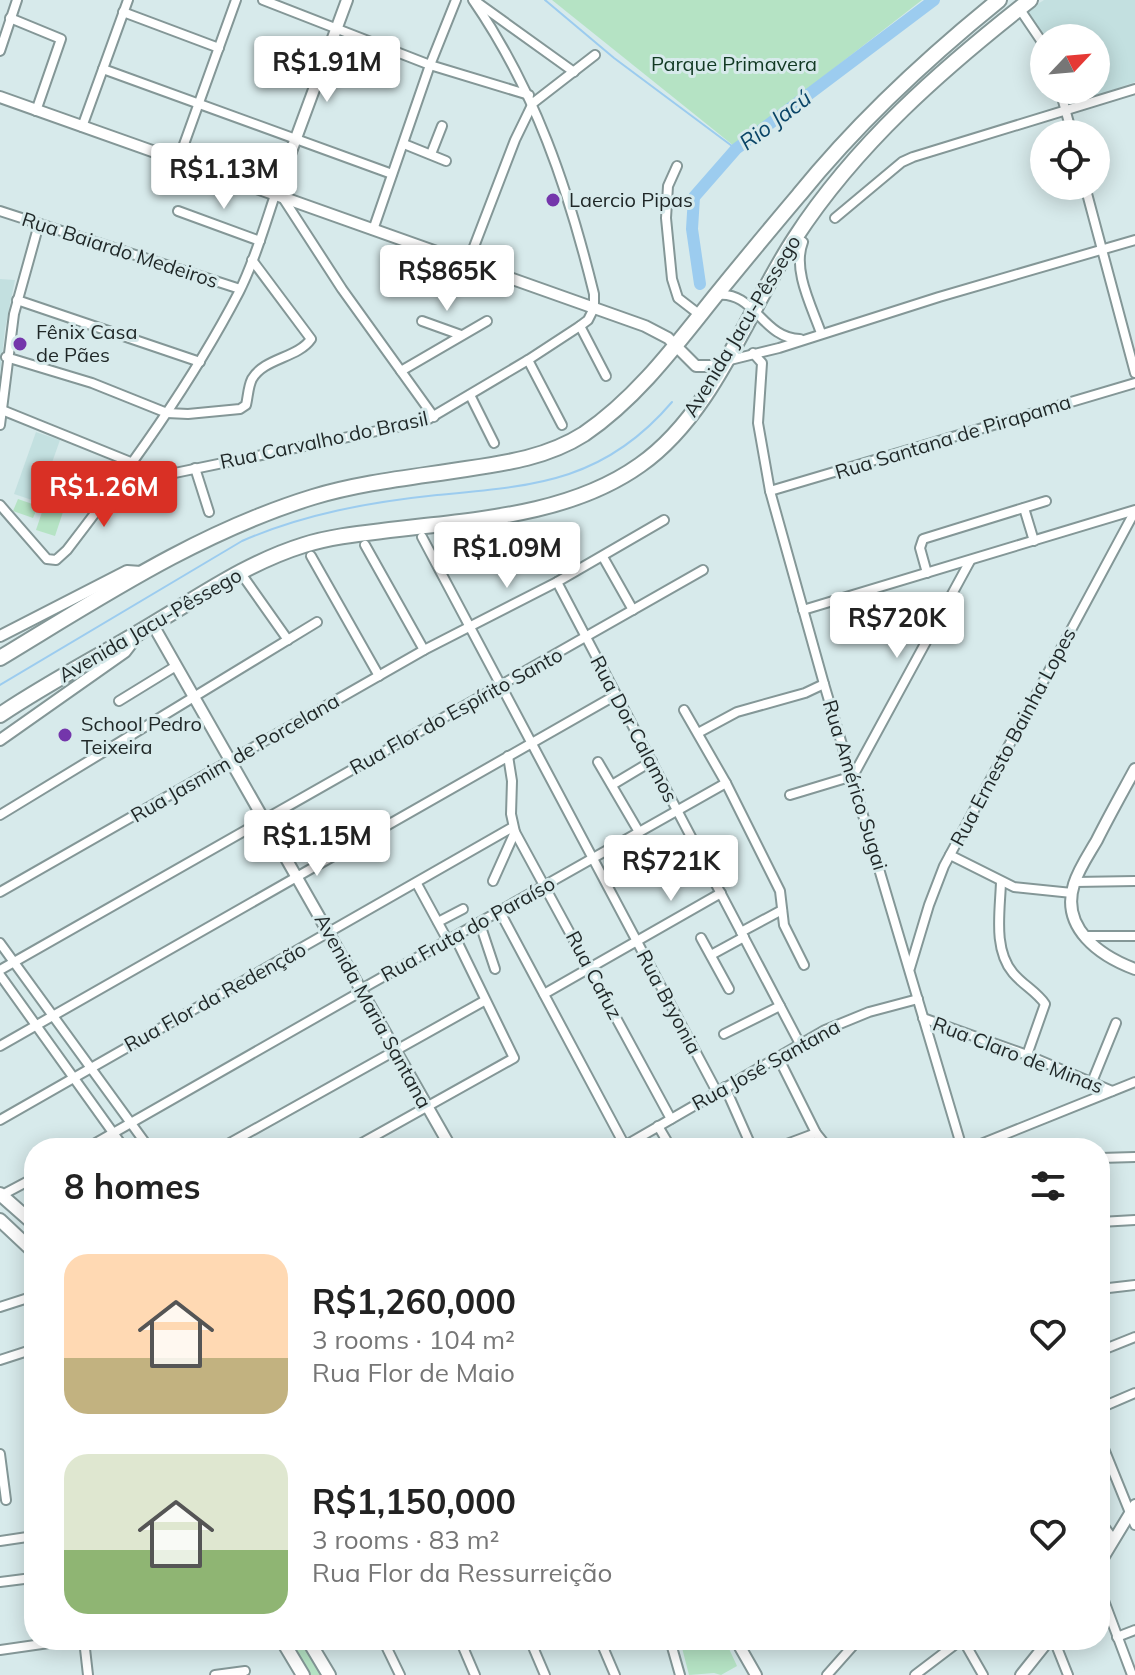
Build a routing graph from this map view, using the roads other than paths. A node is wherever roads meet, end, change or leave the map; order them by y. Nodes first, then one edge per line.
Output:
1 (17, 0) edge
2 (236, 0) edge
3 (263, 0) edge
4 (347, 0) edge
5 (456, 0) edge
6 (474, 0) edge
7 (999, 0) edge
8 (125, 1) edge
9 (1024, 4) edge
10 (123, 12) junction
11 (10, 18) junction
12 (1034, 24) edge
13 (337, 29) junction
14 (2, 31) edge
15 (219, 48) junction
16 (0, 51) edge
17 (595, 55) dead end
18 (276, 64) dead end
19 (430, 65) junction
20 (103, 69) junction
21 (574, 72) junction
22 (318, 80) junction
23 (1135, 89) edge
24 (0, 97) edge
25 (531, 99) junction
26 (199, 102) junction
27 (1064, 104) edge
28 (36, 111) junction
29 (1066, 112) junction
30 (1068, 120) edge
31 (442, 126) dead end
32 (82, 127) junction
33 (297, 139) junction
34 (404, 144) junction
35 (431, 154) junction
36 (178, 161) junction
37 (446, 161) dead end
38 (677, 166) dead end
39 (392, 174) junction
40 (279, 197) junction
41 (1089, 200) edge
42 (0, 211) edge
43 (178, 211) dead end
44 (835, 218) dead end
45 (39, 224) junction
46 (373, 230) junction
47 (795, 237) junction
48 (1135, 240) edge
49 (260, 241) junction
50 (1101, 249) junction
51 (252, 260) junction
52 (467, 265) junction
53 (240, 289) junction
54 (717, 295) junction
55 (17, 300) junction
56 (594, 308) junction
57 (753, 310) junction
58 (700, 315) junction
59 (422, 321) dead end
60 (487, 321) dead end
61 (580, 326) junction
62 (777, 332) junction
63 (821, 333) junction
64 (461, 335) junction
65 (803, 338) junction
66 (676, 344) junction
67 (770, 350) junction
68 (753, 353) junction
69 (6, 357) junction
70 (528, 360) junction
71 (200, 362) junction
72 (725, 362) junction
73 (401, 371) junction
74 (762, 371) junction
75 (1135, 373) edge
76 (606, 376) dead end
77 (1135, 383) edge
78 (470, 395) junction
79 (2, 410) edge
80 (167, 413) junction
81 (434, 417) junction
82 (0, 425) edge
83 (562, 425) dead end
84 (494, 443) dead end
85 (133, 463) junction
86 (195, 468) junction
87 (138, 481) junction
88 (117, 485) junction
89 (770, 491) junction
90 (1046, 501) dead end
91 (0, 505) edge
92 (1024, 508) junction
93 (1135, 511) edge
94 (209, 512) dead end
95 (664, 520) dead end
96 (422, 537) dead end
97 (1034, 541) junction
98 (365, 545) dead end
99 (311, 556) dead end
100 (603, 557) junction
101 (970, 561) junction
102 (703, 570) dead end
103 (141, 572) junction
104 (240, 572) junction
105 (927, 573) junction
106 (557, 582) junction
107 (633, 610) junction
108 (803, 610) junction
109 (317, 622) dead end
110 (470, 625) junction
111 (146, 629) junction
112 (0, 636) edge
113 (585, 638) junction
114 (288, 640) junction
115 (424, 650) junction
116 (0, 658) edge
117 (176, 666) junction
118 (379, 676) junction
119 (824, 684) junction
120 (500, 685) junction
121 (616, 695) junction
122 (194, 698) junction
123 (119, 701) dead end
124 (684, 710) dead end
125 (0, 715) edge
126 (698, 733) junction
127 (0, 740) edge
128 (530, 743) junction
129 (508, 756) junction
130 (230, 761) junction
131 (652, 761) junction
132 (598, 762) dead end
133 (1135, 769) edge
134 (853, 776) junction
135 (1132, 781) edge
136 (726, 783) junction
137 (612, 785) junction
138 (790, 795) dead end
139 (678, 810) junction
140 (0, 815) edge
141 (263, 819) junction
142 (514, 830) junction
143 (639, 832) junction
144 (696, 845) junction
145 (950, 855) junction
146 (592, 859) junction
147 (641, 876) dead end
148 (297, 877) junction
149 (493, 881) dead end
150 (1135, 881) edge
151 (1001, 882) junction
152 (417, 884) junction
153 (546, 885) junction
154 (1073, 887) junction
155 (0, 892) edge
156 (721, 893) junction
157 (463, 909) dead end
158 (782, 910) junction
159 (500, 912) junction
160 (438, 922) junction
161 (480, 924) junction
162 (329, 933) junction
163 (743, 935) junction
164 (1084, 936) junction
165 (1135, 936) edge
166 (701, 938) dead end
167 (452, 939) junction
168 (637, 940) junction
169 (0, 943) edge
170 (711, 955) junction
171 (14, 962) junction
172 (804, 965) dead end
173 (590, 967) junction
174 (495, 969) dead end
175 (1135, 969) edge
176 (910, 971) junction
177 (0, 972) edge
178 (729, 989) dead end
179 (361, 990) junction
180 (544, 994) junction
181 (918, 999) junction
182 (484, 1001) junction
183 (780, 1006) junction
184 (52, 1015) junction
185 (923, 1018) junction
186 (1116, 1023) dead end
187 (37, 1025) junction
188 (724, 1034) dead end
189 (800, 1044) junction
190 (0, 1046) edge
191 (395, 1050) junction
192 (1027, 1055) junction
193 (778, 1057) junction
194 (91, 1068) junction
195 (75, 1076) junction
196 (1092, 1082) junction
197 (1135, 1082) edge
198 (721, 1090) junction
199 (1112, 1091) junction
200 (427, 1106) junction
201 (671, 1119) junction
202 (0, 1120) edge
203 (131, 1123) junction
204 (658, 1126) junction
205 (114, 1133) junction
206 (816, 1133) junction
207 (105, 1138) edge
208 (117, 1138) edge
209 (142, 1138) edge
210 (239, 1138) edge
211 (371, 1138) edge
212 (445, 1138) edge
213 (618, 1138) edge
214 (638, 1138) edge
215 (665, 1138) edge
216 (747, 1138) edge
217 (803, 1138) edge
218 (820, 1138) edge
219 (959, 1138) edge
220 (996, 1138) edge
221 (1135, 1157) edge
222 (1110, 1158) edge
223 (24, 1183) edge
224 (1, 1195) edge
225 (24, 1215) edge
226 (0, 1220) edge
227 (1135, 1220) edge
228 (1110, 1221) edge
229 (24, 1243) edge
230 (1135, 1285) edge
231 (1110, 1288) edge
232 (24, 1299) edge
233 (0, 1307) edge
234 (1135, 1337) edge
235 (1110, 1347) edge
236 (24, 1352) edge
237 (0, 1360) edge
238 (1135, 1393) edge
239 (1110, 1404) edge
240 (0, 1454) edge
241 (1110, 1461) edge
242 (6, 1500) dead end
243 (1132, 1509) edge
244 (1135, 1525) edge
245 (1110, 1535) edge
246 (24, 1537) edge
247 (1114, 1540) junction
248 (0, 1541) edge
249 (1110, 1547) edge
250 (24, 1581) edge
251 (0, 1582) edge
252 (1110, 1618) edge
253 (1135, 1630) edge
254 (1117, 1637) junction
255 (24, 1647) edge
256 (0, 1650) edge
257 (85, 1650) edge
258 (288, 1650) edge
259 (314, 1650) edge
260 (388, 1650) edge
261 (464, 1650) edge
262 (534, 1650) edge
263 (604, 1650) edge
264 (673, 1650) edge
265 (742, 1650) edge
266 (849, 1650) edge
267 (949, 1650) edge
268 (968, 1650) edge
269 (1042, 1650) edge
270 (1056, 1650) edge
271 (245, 1671) dead end
272 (88, 1675) edge
273 (215, 1675) edge
274 (303, 1675) edge
275 (329, 1675) edge
276 (400, 1675) edge
277 (475, 1675) edge
278 (545, 1675) edge
279 (615, 1675) edge
280 (680, 1675) edge
281 (756, 1675) edge
282 (827, 1675) edge
283 (915, 1675) edge
284 (983, 1675) edge
285 (1021, 1675) edge
286 (1068, 1675) edge
287 (1132, 1675) edge

1 - 11 street
2 - 15 street
3 - 13 street
4 - 13 street
5 - 19 street
6 - 21 street
6 - 25 street
7 - 54 highway, Avenida Jacu-Pêssego
8 - 10 street
9 - 12 street
9 - 47 highway, Avenida Jacu-Pêssego
10 - 15 street
10 - 20 street
11 - 14 street
11 - 28 street
13 - 19 street
13 - 22 street
14 - 16 street
15 - 26 street
17 - 21 street
18 - 22 street
19 - 25 street
19 - 34 street
20 - 26 street
20 - 32 street
21 - 25 street
22 - 33 street
23 - 29 street
24 - 28 street
25 - 52 street
25 - 56 street
26 - 33 street
26 - 36 street
27 - 29 street
28 - 32 street
29 - 30 street
29 - 44 street
31 - 35 street
32 - 36 street
33 - 39 street
33 - 40 street
34 - 35 street
34 - 39 street
35 - 37 street
36 - 40 street
38 - 58 street
39 - 46 street
40 - 46 street
40 - 49 street
40 - 73 street
41 - 50 street
42 - 45 street, Rua Baiardo Medeiros
43 - 49 street
45 - 53 street, Rua Baiardo Medeiros
45 - 55 street
46 - 52 street
47 - 57 highway, Avenida Jacu-Pêssego
47 - 63 street
48 - 50 street
49 - 51 street
50 - 63 street
50 - 75 street
51 - 53 street
51 - 80 street
52 - 56 street
53 - 71 street
54 - 57 street
54 - 58 highway, Avenida Jacu-Pêssego
55 - 69 street
55 - 71 street
56 - 61 street, Rua Carvalho do Brasil
56 - 66 street
57 - 62 street
57 - 72 highway, Avenida Jacu-Pêssego
58 - 66 highway, Avenida Jacu-Pêssego
59 - 64 street
60 - 64 street
61 - 70 street, Rua Carvalho do Brasil
61 - 76 street
62 - 65 street
62 - 67 street, Rua Américo Sugai
63 - 65 street
64 - 73 street
65 - 67 street
66 - 72 street
66 - 103 highway, Avenida Jacu-Pêssego
67 - 68 street
67 - 74 street, Rua Américo Sugai
68 - 72 street
68 - 74 street
69 - 79 street
69 - 80 street
70 - 78 street, Rua Carvalho do Brasil
70 - 83 street
71 - 80 street
72 - 104 highway, Avenida Jacu-Pêssego
73 - 81 street
74 - 89 street, Rua Américo Sugai
77 - 89 street, Rua Santana de Pirapama
78 - 81 street, Rua Carvalho do Brasil
78 - 84 street
79 - 82 street
79 - 85 street
80 - 85 street
81 - 86 street, Rua Carvalho do Brasil
85 - 87 street
85 - 88 street
86 - 87 street, Rua Carvalho do Brasil
86 - 94 street
87 - 88 street, Rua Carvalho do Brasil
88 - 91 street
89 - 108 street, Rua Américo Sugai
90 - 92 street
92 - 97 street
92 - 105 street
93 - 97 street
93 - 145 street, Rua Ernesto Bainha Lopes
95 - 100 street
96 - 110 street, Rua Bryonia
97 - 101 street
98 - 115 street
99 - 118 street
100 - 106 street
100 - 107 street
101 - 105 street
101 - 134 street
102 - 107 street, Rua Flor do Espírito Santo
103 - 112 street
103 - 116 highway, Avenida Jacu-Pêssego
104 - 111 highway, Avenida Jacu-Pêssego
104 - 114 street
105 - 108 street
106 - 110 street, Rua Jasmim de Porcelana
106 - 113 street, Rua Dor Calamos
107 - 113 street, Rua Flor do Espírito Santo
108 - 119 street, Rua Américo Sugai
109 - 114 street
110 - 115 street, Rua Jasmim de Porcelana
110 - 120 street, Rua Bryonia
111 - 117 street, Avenida Maria Santana
111 - 125 highway, Avenida Jacu-Pêssego
111 - 127 street
113 - 120 street, Rua Flor do Espírito Santo
113 - 121 street, Rua Dor Calamos
114 - 122 street
115 - 118 street, Rua Jasmim de Porcelana
117 - 122 street, Avenida Maria Santana
117 - 123 street
118 - 130 street, Rua Jasmim de Porcelana
119 - 126 street
119 - 134 street, Rua Américo Sugai
120 - 128 street, Rua Bryonia
120 - 141 street, Rua Flor do Espírito Santo
121 - 128 street
121 - 131 street, Rua Dor Calamos
122 - 130 street, Avenida Maria Santana
122 - 140 street
124 - 126 street
126 - 136 street
128 - 129 street
128 - 146 street, Rua Bryonia
129 - 142 street
129 - 148 street
130 - 141 street, Avenida Maria Santana
130 - 155 street, Rua Jasmim de Porcelana
131 - 137 street
131 - 139 street, Rua Dor Calamos
132 - 137 street
133 - 135 street
134 - 138 street
134 - 176 street, Rua Américo Sugai
135 - 154 street
136 - 139 street, Rua Fruta do Paraíso
136 - 158 street
137 - 143 street
139 - 143 street, Rua Fruta do Paraíso
139 - 144 street, Rua Dor Calamos
141 - 148 street, Avenida Maria Santana
141 - 171 street, Rua Flor do Espírito Santo
142 - 149 street
142 - 152 street, Rua Flor da Redenção
142 - 153 street, Rua Cafuz
143 - 146 street, Rua Fruta do Paraíso
144 - 147 street
144 - 156 street, Rua Dor Calamos
145 - 151 street
145 - 176 street, Rua Ernesto Bainha Lopes
146 - 153 street, Rua Fruta do Paraíso
146 - 168 street, Rua Bryonia
148 - 162 street, Avenida Maria Santana
148 - 184 street
150 - 154 street
151 - 154 street
151 - 192 street
152 - 160 street
152 - 162 street, Rua Flor da Redenção
153 - 159 street, Rua Fruta do Paraíso
153 - 173 street, Rua Cafuz
154 - 164 street
156 - 163 street, Rua Dor Calamos
156 - 168 street
157 - 160 street
158 - 163 street
158 - 172 street
159 - 161 street, Rua Fruta do Paraíso
159 - 180 street
160 - 167 street
161 - 167 street, Rua Fruta do Paraíso
161 - 174 street
162 - 179 street, Avenida Maria Santana
162 - 194 street, Rua Flor da Redenção
163 - 170 street
163 - 183 street, Rua Dor Calamos
164 - 165 street
164 - 175 street
166 - 170 street
167 - 179 street, Rua Fruta do Paraíso
167 - 182 street
168 - 173 street
168 - 198 street, Rua Bryonia
169 - 171 street
170 - 178 street
171 - 177 street, Rua Flor do Espírito Santo
171 - 184 street
173 - 180 street
173 - 201 street, Rua Cafuz
176 - 181 street, Rua Américo Sugai
177 - 187 street
179 - 191 street, Avenida Maria Santana
179 - 203 street, Rua Fruta do Paraíso
180 - 213 street
181 - 185 street, Rua Américo Sugai
181 - 189 street, Rua José Santana
182 - 191 street
182 - 200 street
183 - 188 street
183 - 189 street, Rua Dor Calamos
184 - 187 street
184 - 194 street
185 - 192 street, Rua Claro de Minas
185 - 219 street, Rua Américo Sugai
186 - 196 street
187 - 190 street
187 - 195 street
189 - 193 street, Rua José Santana
191 - 200 street, Avenida Maria Santana
191 - 210 street
192 - 196 street, Rua Claro de Minas
193 - 198 street, Rua José Santana
193 - 206 street
194 - 195 street, Rua Flor da Redenção
194 - 203 street
195 - 202 street, Rua Flor da Redenção
195 - 205 street
196 - 199 street, Rua Claro de Minas
197 - 199 street
198 - 201 street, Rua José Santana
198 - 216 street, Rua Bryonia
199 - 220 street
200 - 211 street
200 - 212 street, Avenida Maria Santana
201 - 204 street, Rua José Santana
203 - 205 street, Rua Fruta do Paraíso
203 - 209 street
204 - 214 street, Rua José Santana
204 - 215 street
205 - 207 street, Rua Fruta do Paraíso
205 - 208 street
206 - 217 street
206 - 218 street
221 - 222 street
223 - 224 street
224 - 225 main road
226 - 229 main road
227 - 228 street
230 - 231 street
232 - 233 street
234 - 235 street
236 - 237 street
238 - 239 street
240 - 242 street
241 - 243 street
243 - 244 street
243 - 247 street
245 - 247 street
246 - 248 street
247 - 249 street
250 - 251 street
252 - 254 street
253 - 254 street
254 - 287 street
255 - 256 street
257 - 272 street
258 - 274 main road
259 - 275 main road
260 - 276 street
261 - 277 street
262 - 278 street
263 - 279 street
264 - 280 street
265 - 281 street
266 - 282 street
267 - 283 street
268 - 284 street
269 - 285 street
270 - 286 street
271 - 273 street

